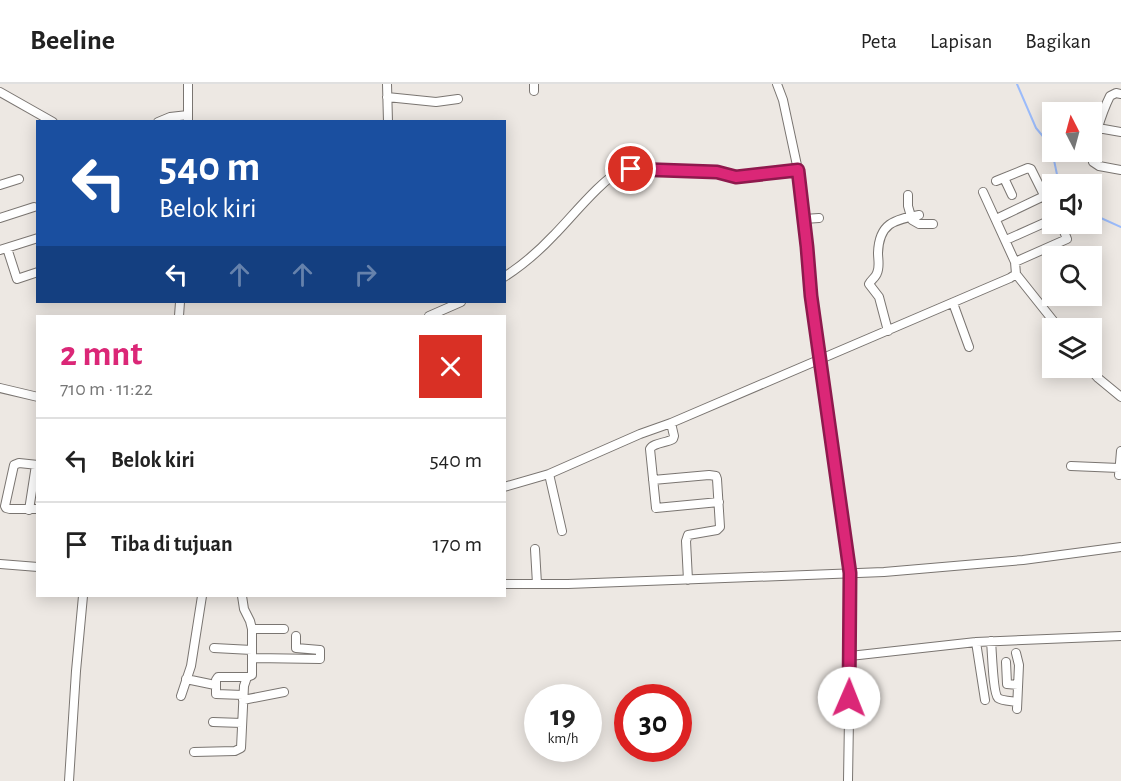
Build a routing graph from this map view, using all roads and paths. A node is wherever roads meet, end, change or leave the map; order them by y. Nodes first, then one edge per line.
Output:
1 (188, 84) edge
2 (387, 84) edge
3 (777, 84) edge
4 (0, 92) edge
5 (1121, 94) edge
6 (387, 97) junction
7 (458, 99) dead end
8 (188, 118) edge
9 (1102, 118) edge
10 (49, 120) edge
11 (163, 120) edge
12 (388, 120) edge
13 (1102, 130) edge
14 (1121, 132) edge
15 (1093, 162) edge
16 (798, 170) junction
17 (1121, 170) edge
18 (19, 179) dead end
19 (0, 185) edge
20 (1042, 191) edge
21 (983, 192) dead end
22 (908, 195) dead end
23 (1012, 195) dead end
24 (1042, 198) edge
25 (34, 207) dead end
26 (914, 216) junction
27 (0, 218) edge
28 (819, 218) dead end
29 (804, 219) junction
30 (996, 219) junction
31 (1042, 223) edge
32 (933, 224) dead end
33 (1065, 234) edge
34 (36, 239) edge
35 (1006, 240) junction
36 (3, 249) edge
37 (1015, 262) junction
38 (36, 273) edge
39 (1016, 274) junction
40 (506, 276) edge
41 (459, 303) edge
42 (953, 303) junction
43 (431, 315) edge
44 (1051, 318) edge
45 (888, 331) junction
46 (969, 347) dead end
47 (820, 359) junction
48 (1098, 378) edge
49 (0, 388) edge
50 (36, 397) edge
51 (1121, 397) edge
52 (671, 423) junction
53 (1121, 451) edge
54 (36, 465) edge
55 (1071, 466) dead end
56 (549, 474) junction
57 (36, 476) edge
58 (653, 480) junction
59 (506, 486) edge
60 (719, 502) junction
61 (33, 510) edge
62 (562, 531) dead end
63 (1121, 547) edge
64 (535, 549) dead end
65 (0, 564) edge
66 (36, 567) edge
67 (850, 573) junction
68 (687, 580) junction
69 (506, 584) edge
70 (537, 584) junction
71 (83, 597) edge
72 (202, 597) edge
73 (242, 597) edge
74 (252, 629) junction
75 (284, 629) dead end
76 (296, 636) dead end
77 (1121, 636) edge
78 (991, 641) junction
79 (976, 642) junction
80 (214, 648) dead end
81 (296, 648) junction
82 (1016, 653) dead end
83 (252, 654) junction
84 (850, 656) junction
85 (296, 659) junction
86 (1006, 662) dead end
87 (247, 677) junction
88 (186, 679) junction
89 (215, 685) junction
90 (1018, 685) junction
91 (284, 692) dead end
92 (181, 696) dead end
93 (243, 698) junction
94 (984, 700) dead end
95 (213, 722) dead end
96 (242, 723) junction
97 (194, 752) dead end
98 (69, 781) edge
99 (848, 781) edge

1 - 8 street
2 - 6 street
3 - 16 street
4 - 10 street
5 - 9 street
6 - 7 street
6 - 12 street
8 - 11 street
13 - 14 street
15 - 17 street
16 - 29 street
16 - 40 street
18 - 19 street
20 - 23 street
21 - 30 street
22 - 26 street
24 - 30 street
25 - 27 street
26 - 32 street
26 - 45 street
28 - 29 street
29 - 47 street
30 - 35 street
31 - 35 street
33 - 37 street
34 - 36 street
35 - 37 street
36 - 38 street
37 - 39 street
39 - 42 street
39 - 44 street
41 - 43 street
42 - 45 street
42 - 46 street
45 - 47 street
47 - 52 street
47 - 67 street
48 - 51 street
49 - 50 street
52 - 56 street
52 - 58 street
53 - 55 street
54 - 61 street
56 - 59 street
56 - 62 street
57 - 61 street
58 - 60 street
58 - 60 street
60 - 68 street
63 - 67 street
64 - 70 street
65 - 66 street
67 - 68 street
67 - 84 street
68 - 70 street
69 - 70 street
71 - 98 street
72 - 88 street
73 - 74 street
74 - 75 street
74 - 83 street
76 - 81 street
77 - 78 street
78 - 79 street
78 - 90 street
79 - 84 street
79 - 94 street
80 - 83 street
81 - 85 street
81 - 85 street
82 - 90 street
83 - 85 street
83 - 87 street
84 - 99 street
86 - 90 street
87 - 89 street
87 - 93 street
88 - 89 street
88 - 92 street
89 - 93 street
91 - 93 street
93 - 96 street
95 - 96 street
96 - 97 street

